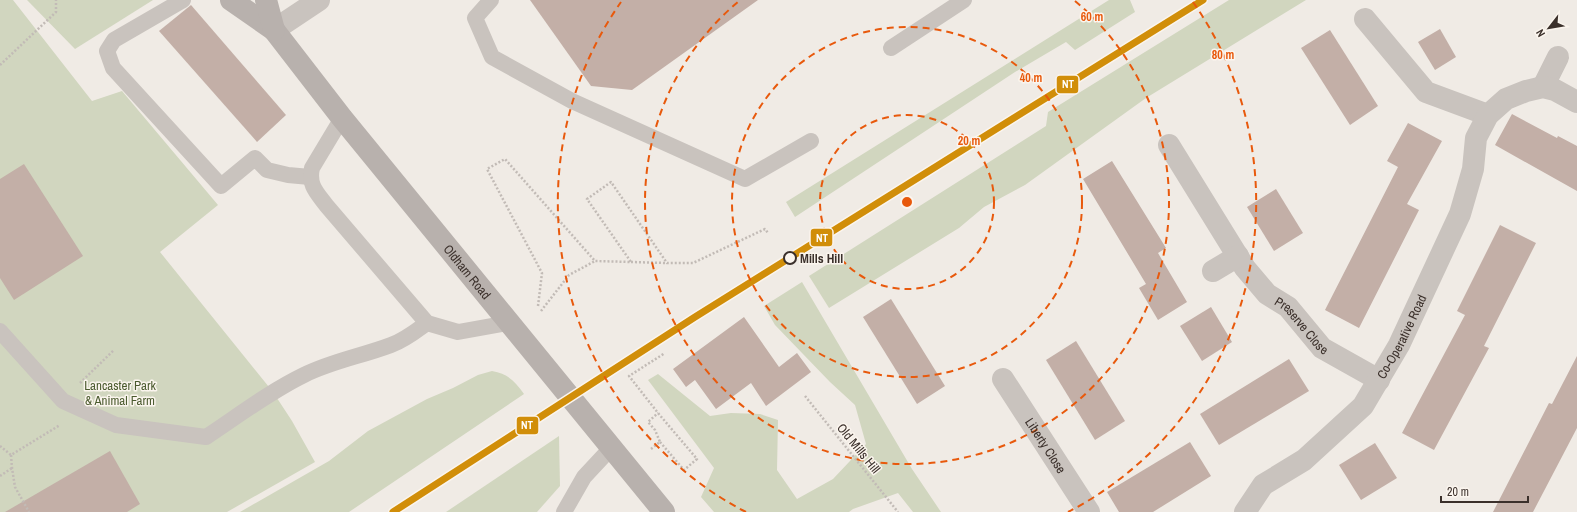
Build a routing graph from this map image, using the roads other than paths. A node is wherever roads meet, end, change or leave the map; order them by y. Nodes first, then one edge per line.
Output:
1 (183, 0) edge
2 (231, 0) edge
3 (266, 0) edge
4 (319, 0) edge
5 (491, 0) edge
6 (964, 0) edge
7 (1365, 18) dead end
8 (274, 30) junction
9 (891, 48) dead end
10 (1558, 57) dead end
11 (1543, 88) junction
12 (1577, 102) edge
13 (1488, 114) junction
14 (342, 118) junction
15 (811, 141) dead end
16 (1169, 145) dead end
17 (310, 177) junction
18 (1238, 256) junction
19 (1213, 271) dead end
20 (427, 323) junction
21 (508, 323) junction
22 (0, 331) edge
23 (1002, 379) dead end
24 (1379, 380) junction
25 (612, 448) junction
26 (564, 512) edge
27 (664, 512) edge
28 (1089, 512) edge
29 (1245, 512) edge

1 - 17 lane
2 - 8 main road
3 - 8 main road
4 - 8 street
5 - 15 lane
6 - 9 lane
7 - 13 street
8 - 14 main road, Oldham Road
10 - 11 street
11 - 12 street, Co-Operative Road
11 - 13 street, Co-Operative Road
13 - 24 street, Co-Operative Road
14 - 17 lane
14 - 21 main road, Oldham Road
16 - 18 street, Preserve Close
17 - 20 lane
18 - 19 street
18 - 24 street, Preserve Close
20 - 21 lane
20 - 22 lane
21 - 25 main road, Oldham Road
23 - 28 street, Liberty Close
24 - 29 street, Co-Operative Road
25 - 26 lane
25 - 27 main road, Oldham Road

